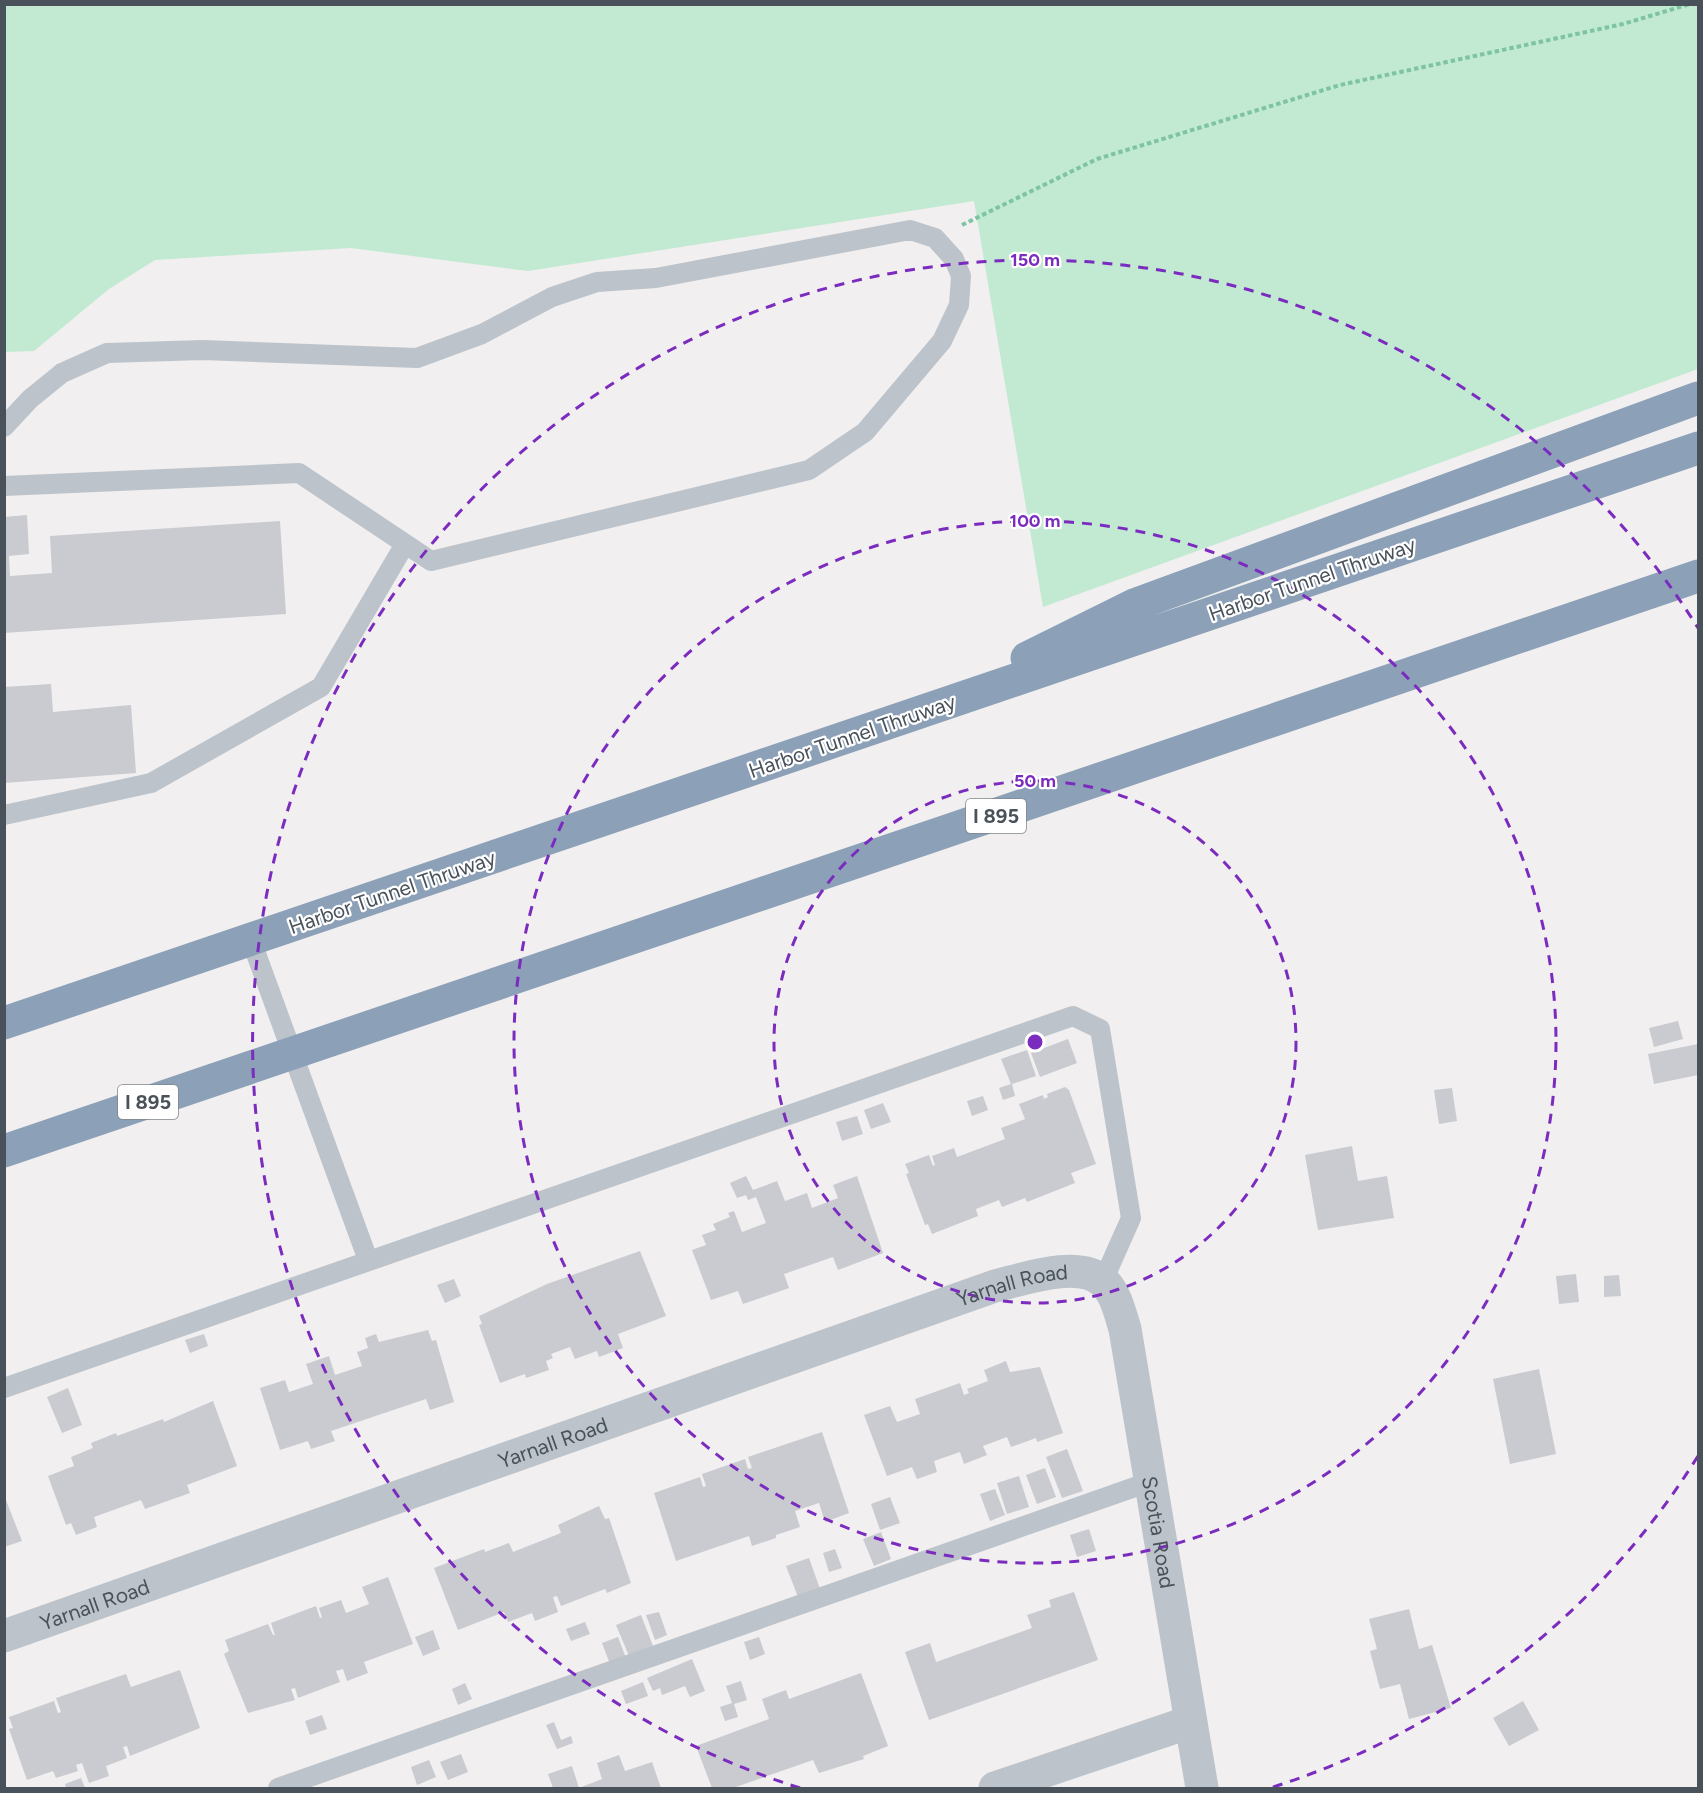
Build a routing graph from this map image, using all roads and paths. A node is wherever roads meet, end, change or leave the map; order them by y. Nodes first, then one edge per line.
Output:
1 (1690, 4) edge
2 (936, 238) junction
3 (1698, 398) edge
4 (4, 426) edge
5 (1698, 448) edge
6 (4, 486) edge
7 (405, 544) junction
8 (1698, 576) edge
9 (907, 717) junction
10 (4, 815) edge
11 (251, 940) junction
12 (4, 1023) edge
13 (292, 1053) junction
14 (4, 1151) edge
15 (368, 1260) junction
16 (1103, 1281) junction
17 (4, 1388) edge
18 (1152, 1481) junction
19 (4, 1636) edge
20 (1190, 1722) junction
21 (278, 1788) edge
22 (995, 1788) edge
23 (1202, 1788) edge

1 - 2 path
2 - 4 lane
2 - 7 lane
3 - 9 highway
5 - 9 highway, Harbor Tunnel Thruway
6 - 7 lane
7 - 10 lane
8 - 13 highway, I 895
9 - 11 highway, Harbor Tunnel Thruway
11 - 12 highway, Harbor Tunnel Thruway
11 - 13 lane
13 - 14 highway, I 895
13 - 15 lane
15 - 16 lane
15 - 17 lane
16 - 18 street, Scotia Road
16 - 19 street, Yarnall Road
18 - 20 street, Scotia Road
18 - 21 lane
20 - 22 street
20 - 23 street, Scotia Road

